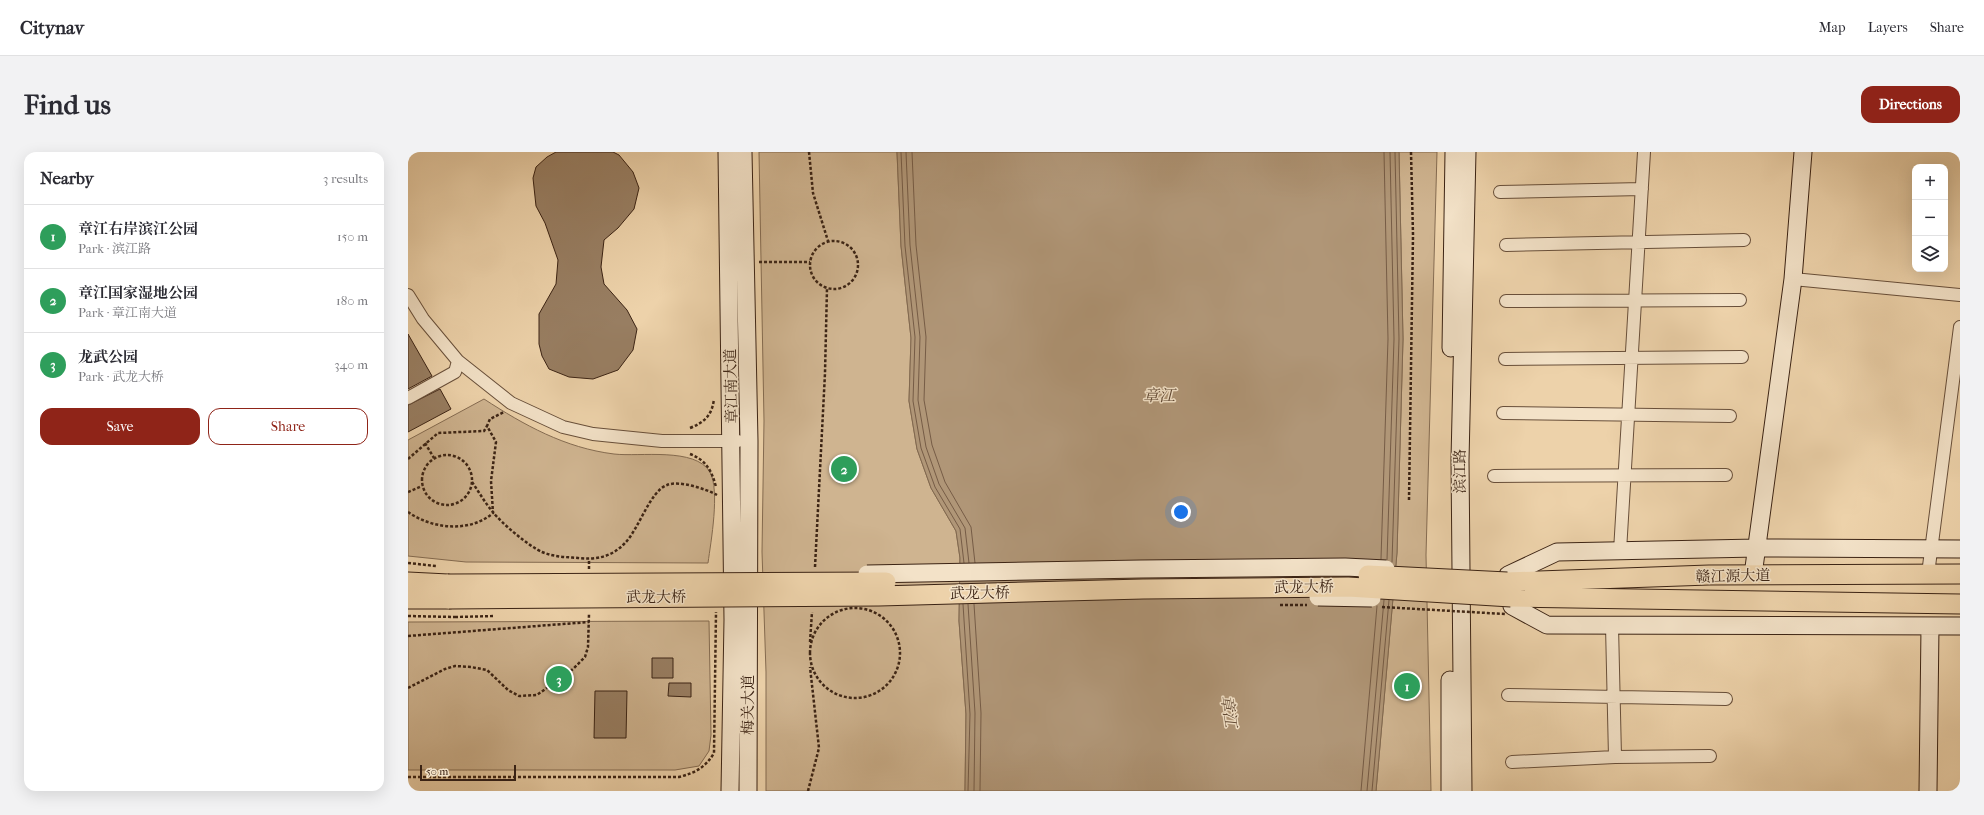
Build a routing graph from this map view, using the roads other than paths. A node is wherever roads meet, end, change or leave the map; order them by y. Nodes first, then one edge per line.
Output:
1 (727, 152) edge
2 (743, 152) edge
3 (1454, 152) edge
4 (1467, 152) edge
5 (1644, 152) edge
6 (1803, 152) edge
7 (1642, 190) junction
8 (1500, 192) dead end
9 (1744, 240) dead end
10 (1638, 242) junction
11 (1506, 246) dead end
12 (1793, 279) junction
13 (1960, 294) edge
14 (409, 300) edge
15 (1635, 300) junction
16 (1740, 300) dead end
17 (1506, 301) dead end
18 (1960, 327) edge
19 (1742, 357) dead end
20 (1631, 358) junction
21 (1505, 359) dead end
22 (458, 361) junction
23 (408, 398) edge
24 (1503, 413) dead end
25 (1628, 415) junction
26 (1730, 416) dead end
27 (732, 441) junction
28 (749, 441) junction
29 (1624, 475) junction
30 (1726, 475) dead end
31 (1494, 476) dead end
32 (1757, 548) junction
33 (1931, 548) junction
34 (1960, 549) edge
35 (1620, 551) junction
36 (408, 574) edge
37 (1928, 574) junction
38 (1960, 574) edge
39 (1754, 575) junction
40 (408, 582) edge
41 (1510, 590) junction
42 (448, 592) junction
43 (408, 599) edge
44 (1960, 604) edge
45 (408, 607) edge
46 (741, 620) junction
47 (1612, 626) junction
48 (1960, 626) edge
49 (1930, 627) junction
50 (1508, 695) dead end
51 (1614, 696) junction
52 (1726, 699) dead end
53 (1710, 756) dead end
54 (1615, 757) junction
55 (1512, 762) dead end
56 (730, 791) edge
57 (748, 791) edge
58 (1450, 791) edge
59 (1463, 791) edge
60 (1928, 791) edge

1 - 27 street, 章江南大道
2 - 28 street, 章江南大道
3 - 58 street, 滨江路
4 - 59 street, 滨江路
5 - 7 street
6 - 12 street
7 - 8 street
7 - 10 street
9 - 10 street
10 - 11 street
10 - 15 street
12 - 13 street
12 - 32 street
14 - 22 street
15 - 16 street
15 - 17 street
15 - 20 street
18 - 33 street
19 - 20 street
20 - 21 street
20 - 25 street
22 - 23 street
22 - 27 street
24 - 25 street
25 - 26 street
25 - 29 street
27 - 28 street
27 - 46 street, 章江南大道
28 - 46 street, 章江南大道
29 - 30 street
29 - 31 street
29 - 35 street
32 - 33 street
32 - 35 street
32 - 39 street
33 - 34 street
33 - 37 street
35 - 41 street
36 - 42 street
37 - 38 main road, 赣江源大道
37 - 39 main road, 赣江源大道
39 - 41 main road, 赣江源大道
40 - 42 main road
41 - 42 street, bridge
41 - 42 main road, 武龙大桥, bridge
41 - 44 main road, 赣江源大道
41 - 47 street
42 - 43 main road
42 - 45 street
46 - 56 street, 梅关大道
46 - 57 street, 梅关大道
47 - 49 street
47 - 51 street
48 - 49 street
49 - 60 street
50 - 51 street
51 - 52 street
51 - 54 street
53 - 54 street
54 - 55 street

